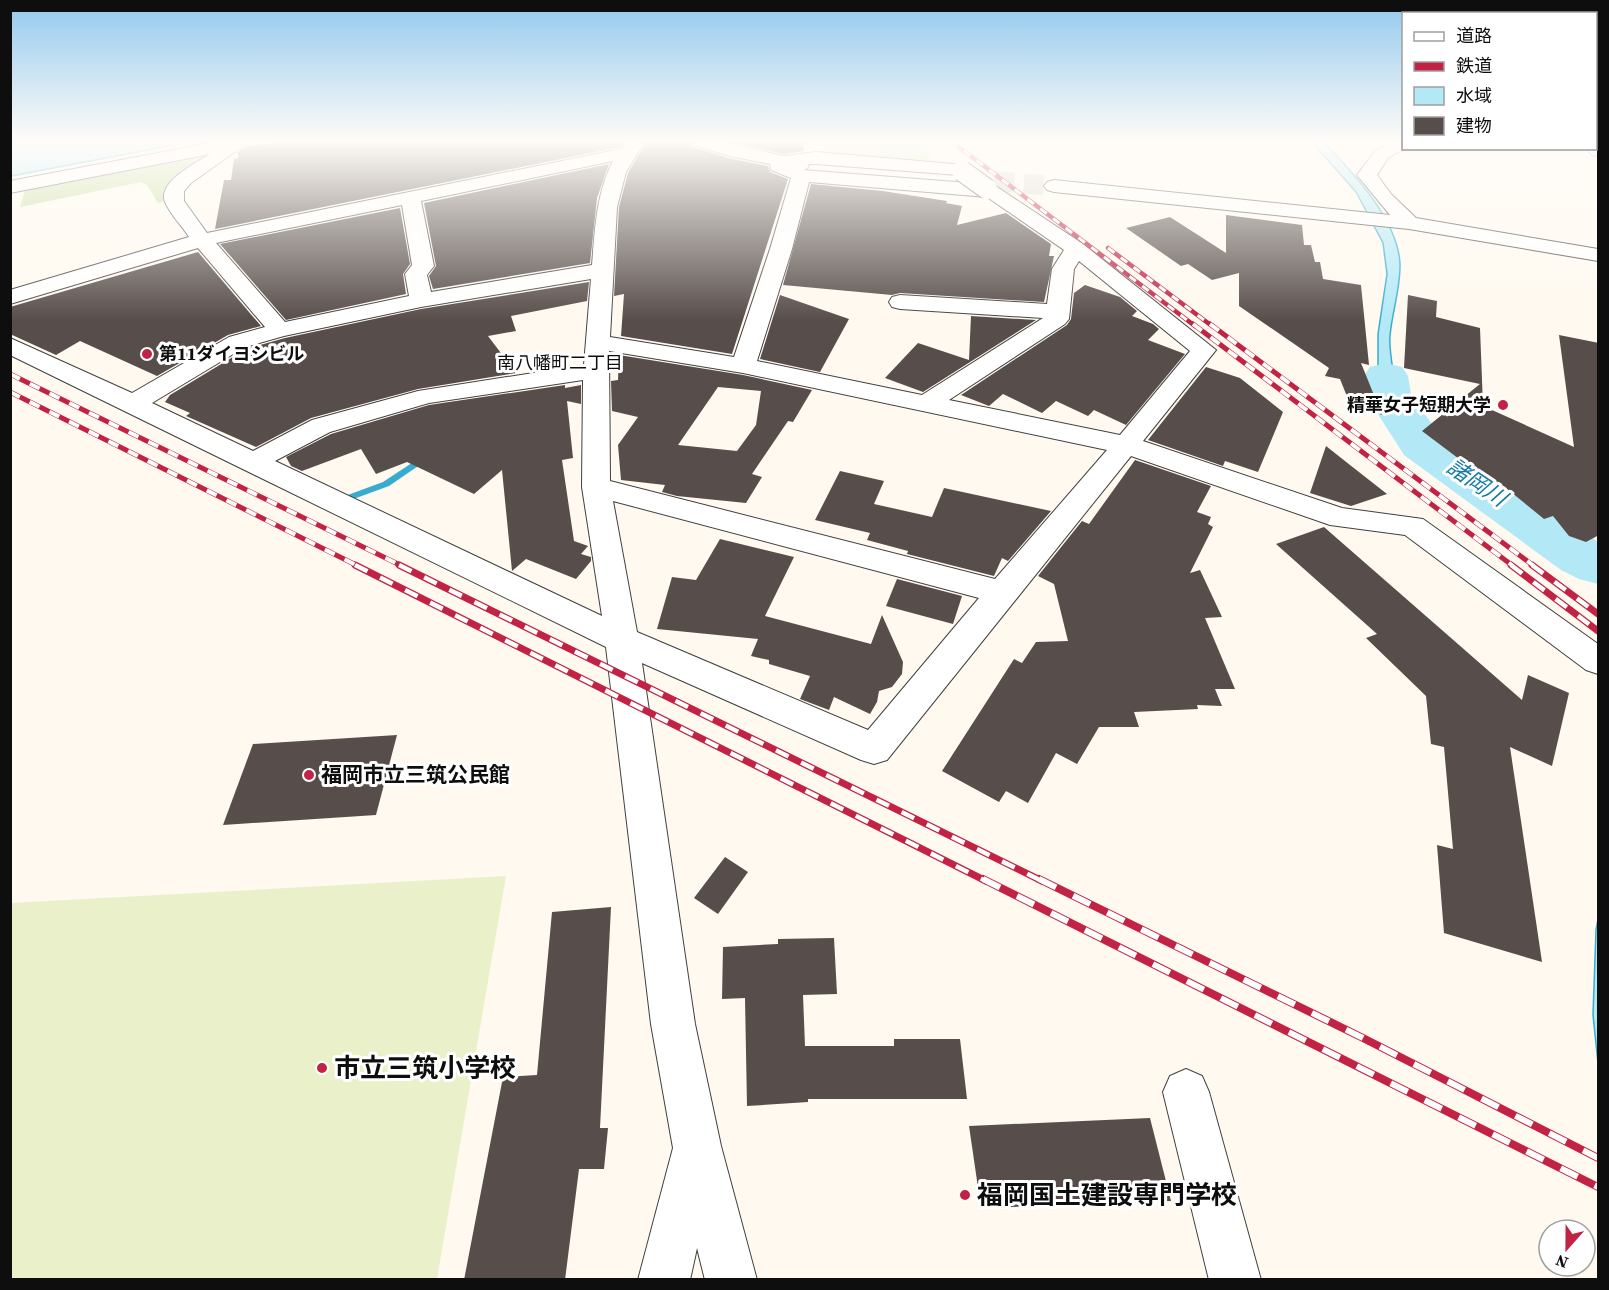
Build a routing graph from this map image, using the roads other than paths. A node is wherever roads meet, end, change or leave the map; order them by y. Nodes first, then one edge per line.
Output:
1 (174, 201) edge
2 (395, 201) edge
3 (412, 201) edge
4 (608, 201) edge
5 (794, 201) edge
6 (1010, 201) edge
7 (1204, 201) edge
8 (1387, 201) edge
9 (1409, 223) junction
10 (202, 240) junction
11 (1076, 248) junction
12 (1599, 255) edge
13 (603, 270) junction
14 (10, 297) edge
15 (421, 300) junction
16 (900, 302) dead end
17 (1058, 312) junction
18 (280, 330) junction
19 (10, 345) edge
20 (598, 356) junction
21 (743, 366) junction
22 (132, 404) junction
23 (924, 405) junction
24 (1126, 445) junction
25 (254, 462) junction
26 (596, 487) junction
27 (1002, 592) junction
28 (622, 640) junction
29 (1599, 661) edge
30 (1186, 1092) dead end
31 (697, 1146) junction
32 (664, 1280) edge
33 (731, 1280) edge
34 (1235, 1280) edge

1 - 10 street
2 - 10 street
3 - 15 street
4 - 13 street
5 - 21 street
6 - 11 street
7 - 9 street
8 - 9 street
9 - 12 street
10 - 14 street
10 - 18 street
11 - 17 street
11 - 24 street
13 - 15 street
13 - 20 street
15 - 18 street
16 - 17 street
17 - 23 street
18 - 22 street
19 - 22 street
20 - 21 street
20 - 25 street
20 - 26 street
21 - 23 street
22 - 25 street
23 - 24 street
24 - 27 street
24 - 29 street
25 - 28 street
26 - 27 street
26 - 28 street
27 - 28 street
28 - 31 street
30 - 34 street
31 - 32 street
31 - 33 street

